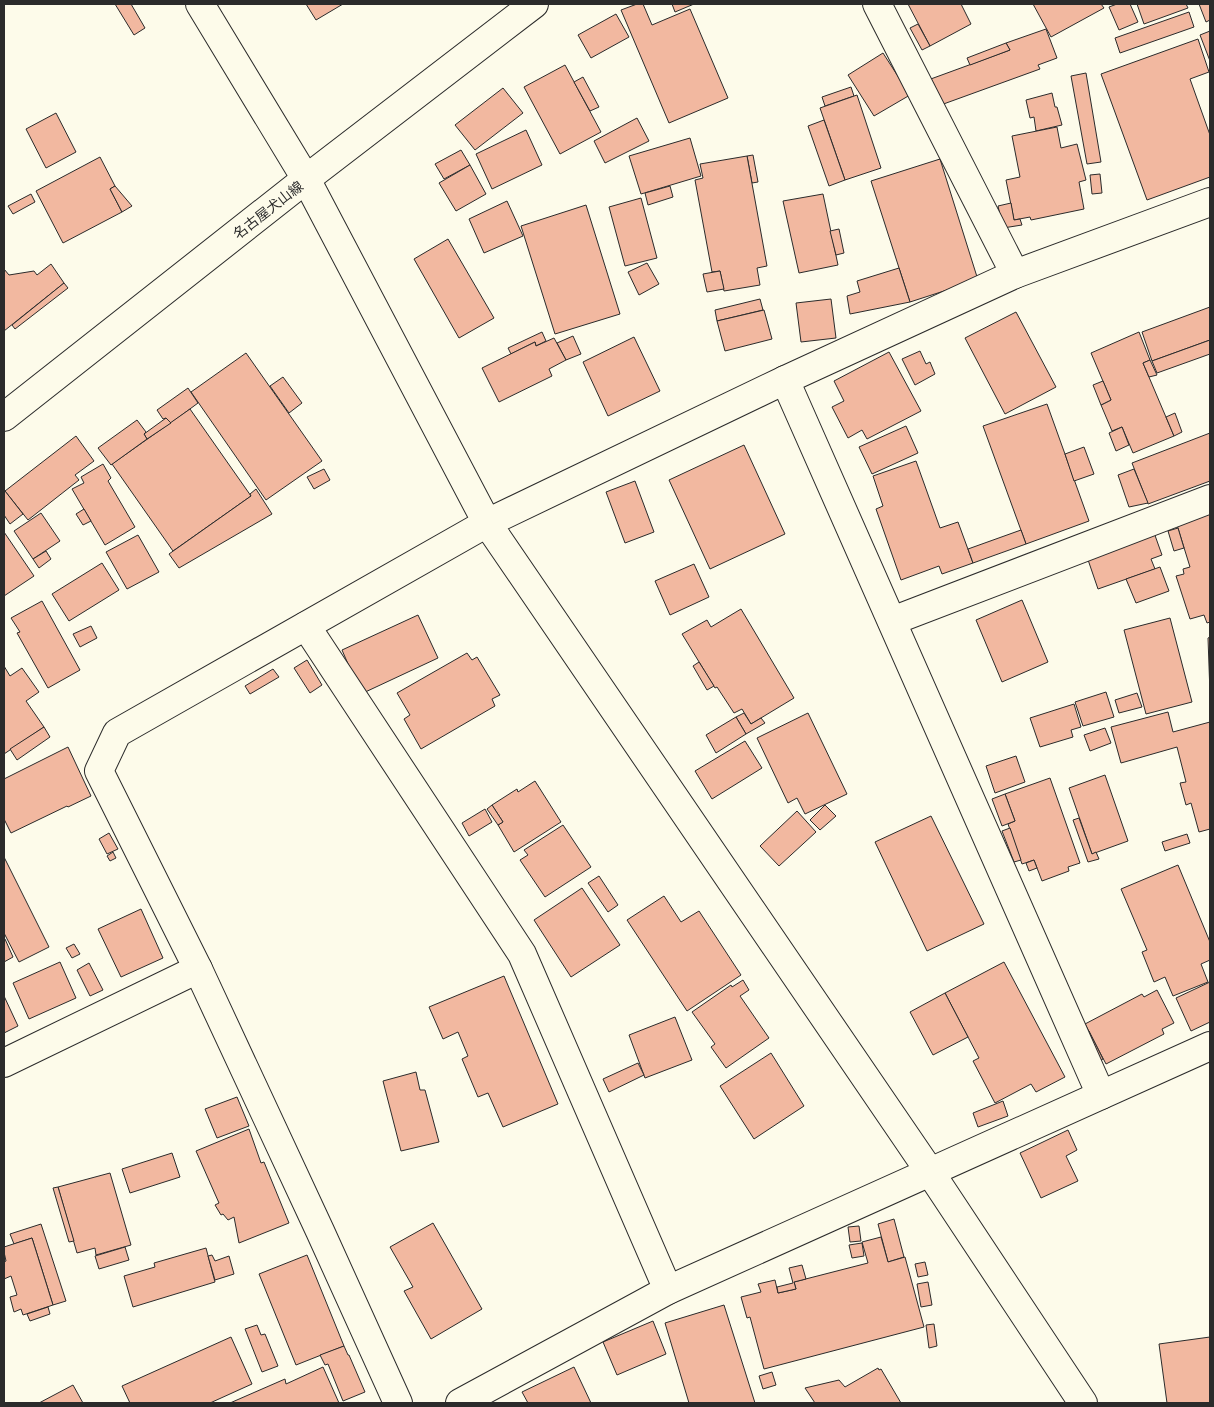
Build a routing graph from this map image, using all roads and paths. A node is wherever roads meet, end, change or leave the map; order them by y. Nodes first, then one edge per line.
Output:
1 (200, 4) edge
2 (534, 4) edge
3 (877, 4) edge
4 (306, 180) junction
5 (1210, 202) edge
6 (1015, 274) junction
7 (785, 380) junction
8 (4, 417) edge
9 (1210, 499) edge
10 (487, 523) junction
11 (892, 621) junction
12 (306, 626) junction
13 (198, 969) junction
14 (1210, 1046) edge
15 (4, 1064) edge
16 (1101, 1095) junction
17 (930, 1172) junction
18 (668, 1290) junction
19 (398, 1403) edge
20 (460, 1403) edge
21 (1083, 1403) edge

1 - 4 street
2 - 4 street, 名古屋犬山線
3 - 6 street
4 - 8 street, 名古屋犬山線
4 - 10 street
5 - 6 street
6 - 7 street
7 - 10 street
7 - 11 street
9 - 11 street
10 - 12 street
10 - 17 street
11 - 16 street
12 - 13 street
12 - 18 street
13 - 15 street
13 - 19 street
14 - 16 street
16 - 17 street
17 - 18 street
17 - 21 street
18 - 20 street

